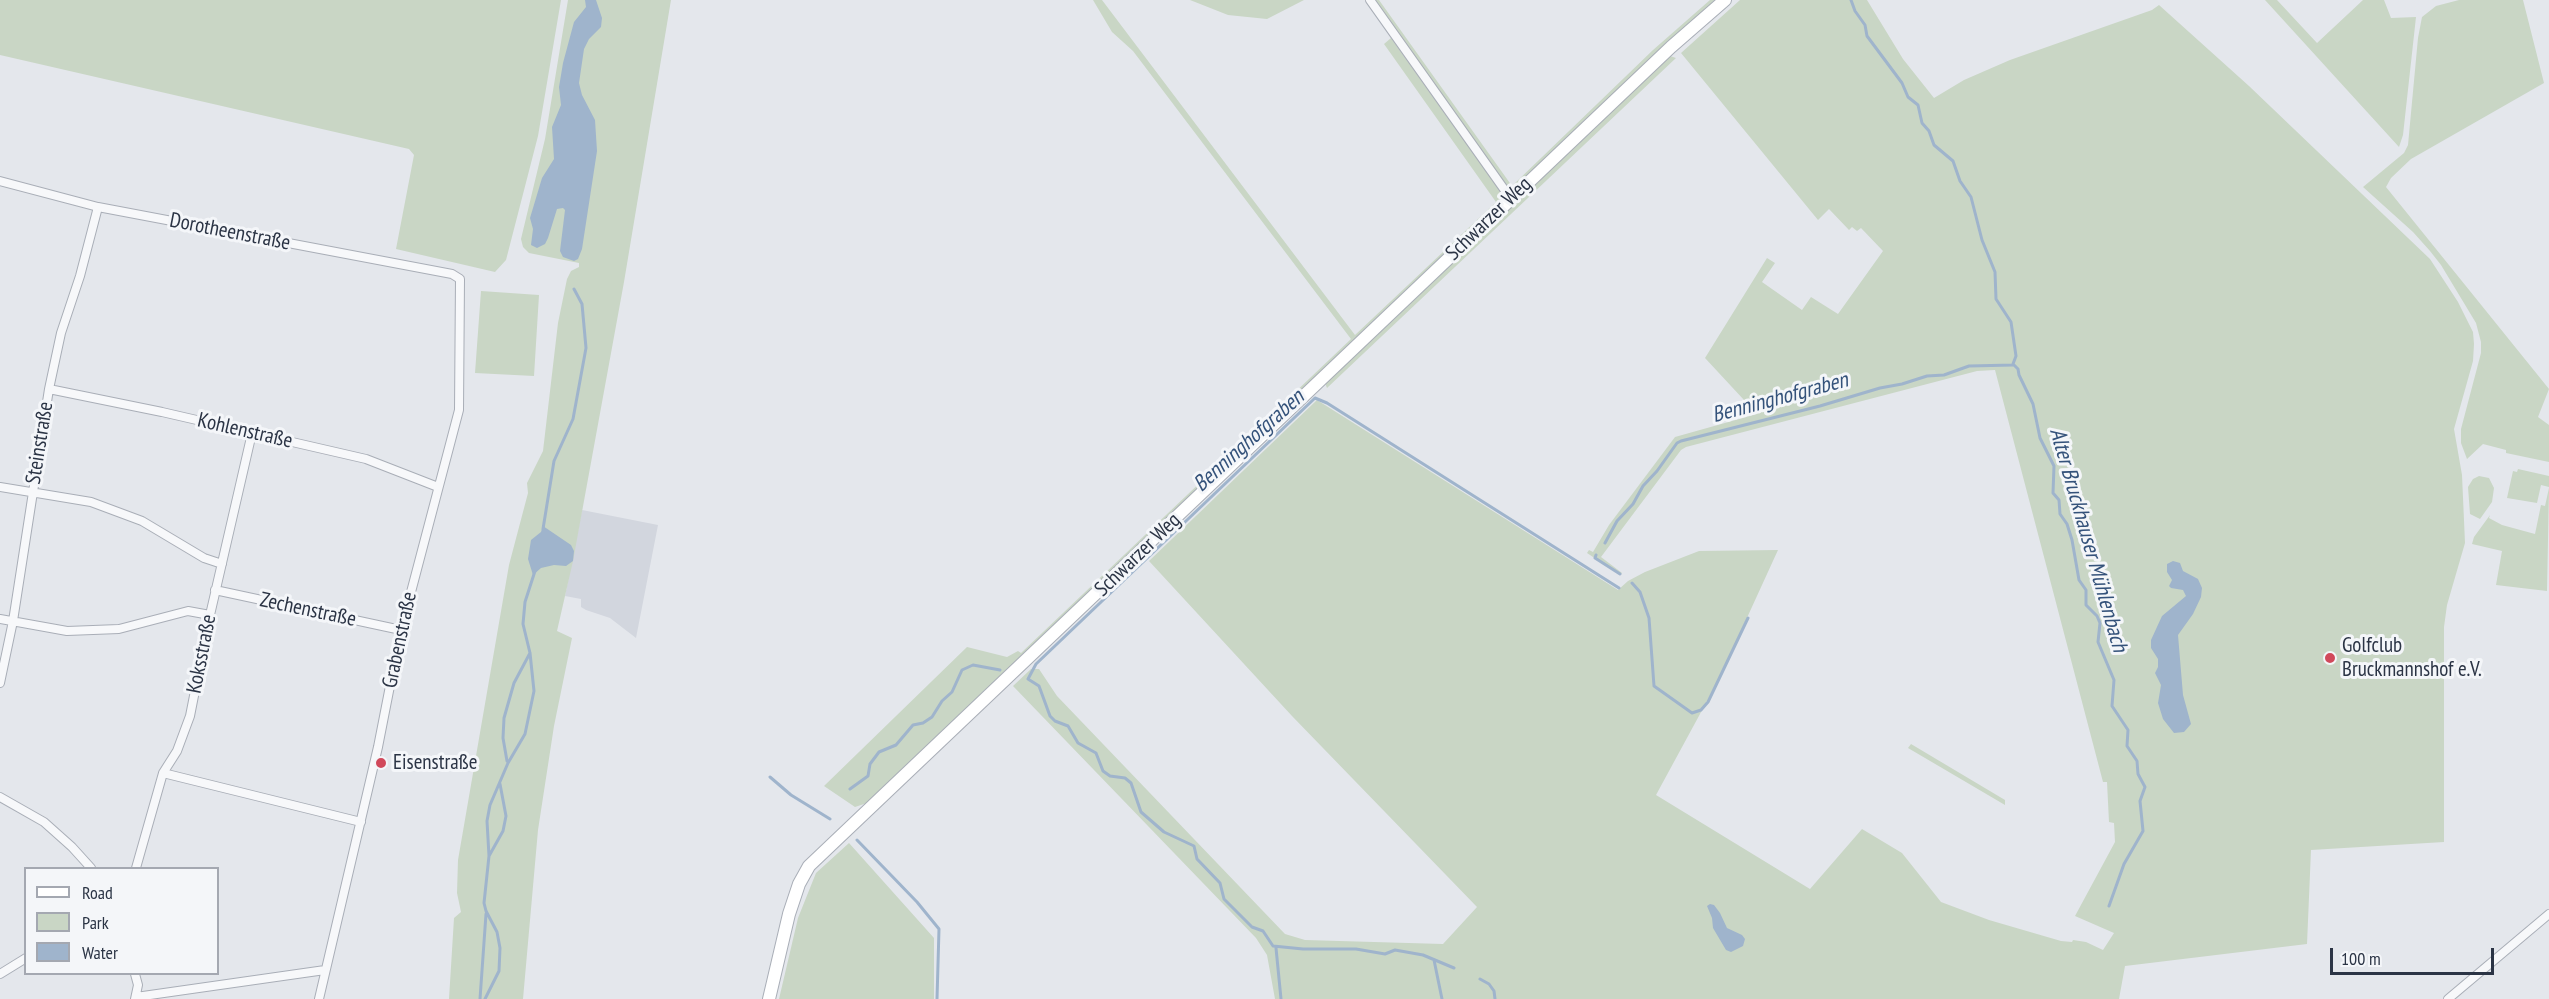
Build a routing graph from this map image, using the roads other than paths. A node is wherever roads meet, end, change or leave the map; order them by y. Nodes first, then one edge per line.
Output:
1 (1370, 0) edge
2 (1725, 0) edge
3 (0, 181) edge
4 (1511, 199) junction
5 (98, 207) junction
6 (460, 279) joint
7 (49, 389) junction
8 (252, 433) junction
9 (0, 487) edge
10 (438, 487) junction
11 (32, 491) junction
12 (222, 564) junction
13 (215, 590) junction
14 (210, 615) junction
15 (0, 619) edge
16 (13, 621) junction
17 (401, 630) junction
18 (0, 683) edge
19 (163, 773) junction
20 (0, 798) edge
21 (361, 822) junction
22 (90, 867) edge
23 (136, 867) edge
24 (2549, 914) edge
25 (24, 959) edge
26 (325, 970) junction
27 (0, 974) edge
28 (135, 975) edge
29 (135, 998) edge
30 (319, 999) edge
31 (769, 999) edge
32 (2448, 999) edge

1 - 4 street
2 - 4 street, Schwarzer Weg
3 - 5 street, Dorotheenstraße
4 - 31 street, Schwarzer Weg
5 - 6 street, Dorotheenstraße
5 - 7 street, Steinstraße
6 - 10 street, Grabenstraße
7 - 8 street, Kohlenstraße
7 - 11 street, Steinstraße
8 - 10 street, Kohlenstraße
8 - 12 street, Koksstraße
9 - 11 street
10 - 17 street, Grabenstraße
11 - 12 street
11 - 16 street, Steinstraße
12 - 13 street, Koksstraße
13 - 14 street, Koksstraße
13 - 17 street, Zechenstraße
14 - 16 street
14 - 19 street, Koksstraße
15 - 16 street
16 - 18 street, Steinstraße
17 - 21 street, Grabenstraße
19 - 21 street
19 - 23 street, Koksstraße
20 - 22 street
21 - 26 street, Grabenstraße
24 - 32 street
25 - 27 street
26 - 29 street
26 - 30 street, Grabenstraße
28 - 29 street

